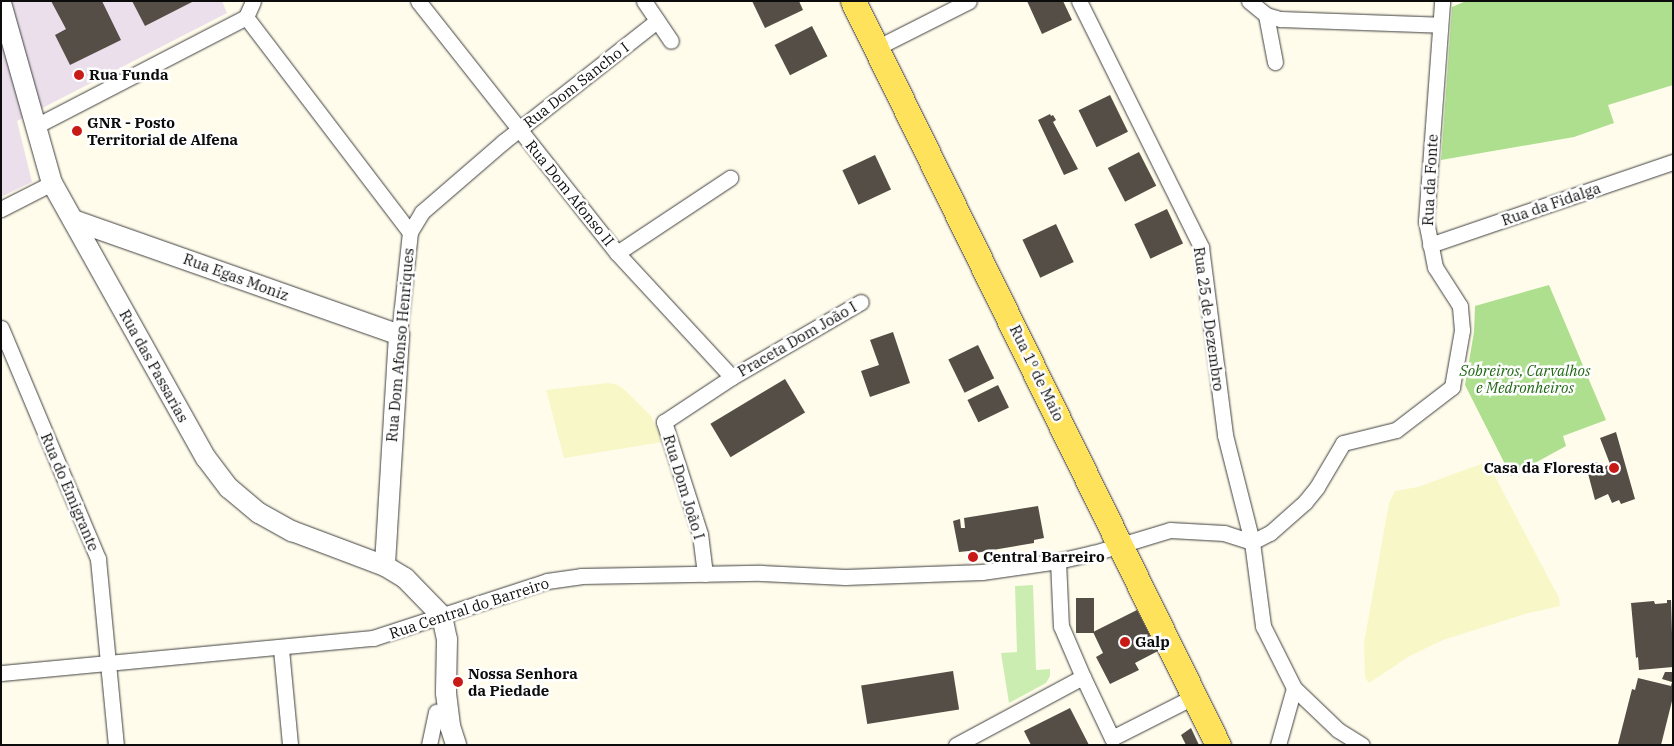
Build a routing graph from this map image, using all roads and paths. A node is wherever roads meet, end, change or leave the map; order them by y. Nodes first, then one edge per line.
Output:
1 (253, 1) edge
2 (644, 1) edge
3 (853, 1) edge
4 (969, 1) edge
5 (1079, 1) edge
6 (1249, 1) edge
7 (1442, 1) edge
8 (422, 2) edge
9 (1, 3) edge
10 (1266, 15) junction
11 (246, 17) junction
12 (657, 21) junction
13 (1440, 25) junction
14 (671, 41) dead end
15 (876, 48) junction
16 (1275, 62) dead end
17 (36, 126) junction
18 (519, 129) junction
19 (1673, 162) edge
20 (730, 178) dead end
21 (52, 183) junction
22 (1, 209) edge
23 (73, 220) junction
24 (410, 232) junction
25 (1430, 246) junction
26 (617, 253) junction
27 (861, 302) dead end
28 (1, 328) edge
29 (399, 335) junction
30 (732, 377) junction
31 (1252, 542) junction
32 (1121, 544) junction
33 (1058, 561) junction
34 (385, 566) junction
35 (705, 574) junction
36 (442, 616) junction
37 (281, 649) junction
38 (109, 662) junction
39 (1, 673) edge
40 (1082, 677) junction
41 (1294, 688) junction
42 (1195, 696) junction
43 (436, 712) dead end
44 (116, 745) edge
45 (290, 745) edge
46 (429, 745) edge
47 (456, 745) edge
48 (956, 745) edge
49 (1218, 745) edge
50 (1278, 745) edge
51 (1362, 745) edge

1 - 11 street
2 - 12 street
3 - 15 main road, Rua 1º de Maio
4 - 15 street
5 - 31 street, Rua 25 de Dezembro
6 - 10 street
7 - 13 street, Rua da Fonte
8 - 18 street, Rua Dom Afonso II
9 - 17 street, Rua das Passarias
10 - 13 street
10 - 16 street
11 - 17 street
11 - 24 street, Rua Dom Afonso Henriques
12 - 14 street
12 - 18 street, Rua Dom Sancho I
13 - 25 street, Rua da Fonte
15 - 32 main road, Rua 1º de Maio
17 - 21 street, Rua das Passarias
18 - 24 street, Rua Dom Sancho I
18 - 26 street, Rua Dom Afonso II
19 - 25 street, Rua da Fidalga
20 - 26 street
21 - 22 street
21 - 23 street, Rua das Passarias
23 - 29 street, Rua Egas Moniz
23 - 34 street, Rua das Passarias
24 - 29 street, Rua Dom Afonso Henriques
25 - 31 street, Rua da Fonte
26 - 30 street, Rua Dom Afonso II
27 - 30 street, Praceta Dom João I
28 - 38 street, Rua do Emigrante
29 - 34 street, Rua Dom Afonso Henriques
30 - 35 street, Rua Dom João I
31 - 32 street, Rua Central do Barreiro
31 - 41 street, Rua 25 de Dezembro
32 - 33 street, Rua Central do Barreiro
32 - 42 main road, Rua 1º de Maio
33 - 35 street, Rua Central do Barreiro
33 - 40 street
34 - 36 street, Rua das Passarias
35 - 36 street, Rua Central do Barreiro
36 - 37 street, Rua Central do Barreiro
36 - 47 street
37 - 38 street, Rua Central do Barreiro
37 - 45 street
38 - 39 street, Rua Central do Barreiro
38 - 44 street, Rua do Emigrante
40 - 42 street
40 - 48 street
41 - 50 street
41 - 51 street
42 - 49 main road, Rua 1º de Maio
43 - 46 street

